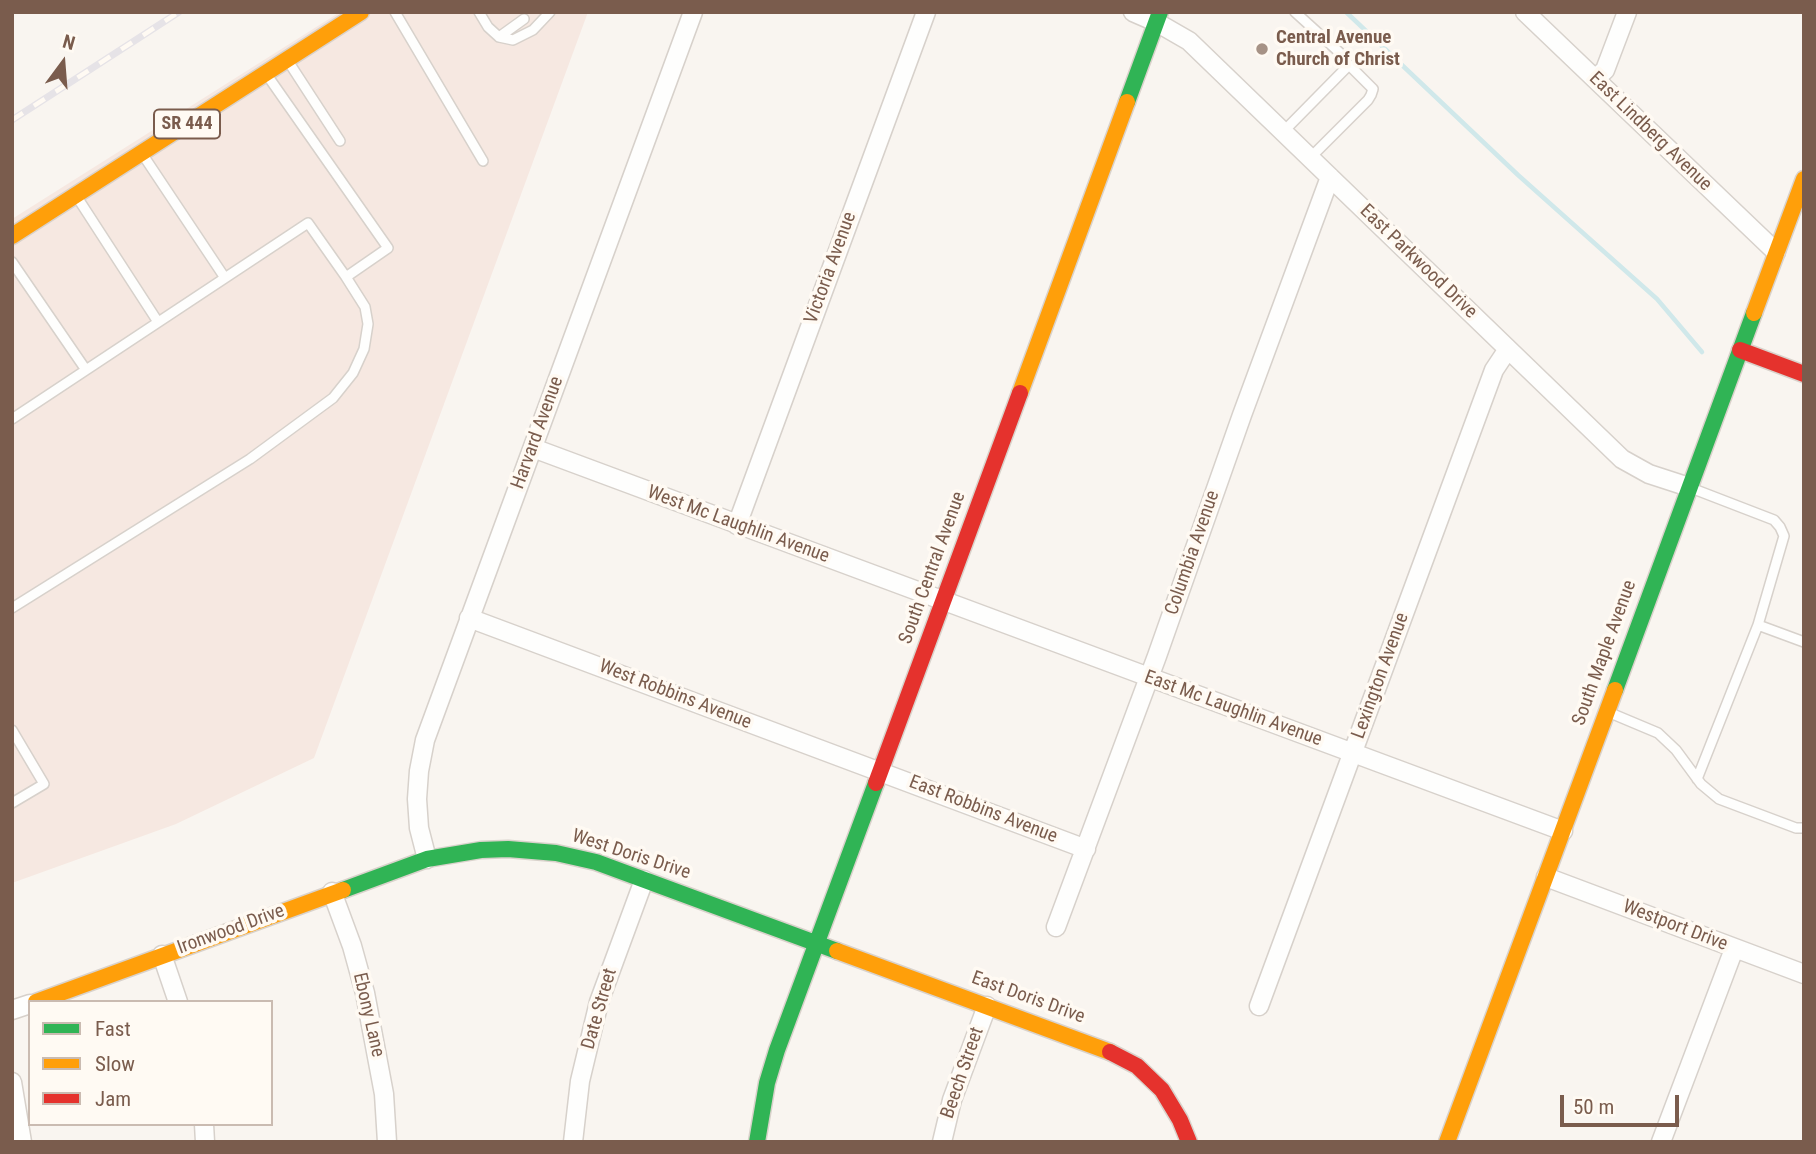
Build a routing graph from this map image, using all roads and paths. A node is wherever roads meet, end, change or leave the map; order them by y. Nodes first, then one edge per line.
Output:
1 (361, 12) edge
2 (395, 12) edge
3 (479, 12) edge
4 (550, 12) edge
5 (693, 12) edge
6 (926, 12) edge
7 (1133, 12) edge
8 (1295, 12) edge
9 (1525, 12) edge
10 (1627, 12) edge
11 (1158, 17) edge
12 (524, 19) dead end
13 (499, 37) junction
14 (287, 60) junction
15 (1349, 65) junction
16 (266, 73) junction
17 (1595, 79) junction
18 (1283, 133) junction
19 (340, 141) dead end
20 (142, 153) junction
21 (1310, 158) junction
22 (483, 161) dead end
23 (1330, 177) junction
24 (1804, 179) edge
25 (76, 196) junction
26 (12, 236) edge
27 (1776, 252) junction
28 (12, 262) edge
29 (346, 277) junction
30 (225, 278) junction
31 (158, 323) junction
32 (1508, 349) junction
33 (1740, 351) junction
34 (86, 370) junction
35 (1804, 374) edge
36 (12, 419) edge
37 (533, 448) junction
38 (1689, 487) junction
39 (737, 525) junction
40 (943, 601) junction
41 (12, 608) edge
42 (469, 618) junction
43 (1758, 625) junction
44 (1804, 642) edge
45 (1149, 677) junction
46 (1606, 712) junction
47 (12, 730) edge
48 (1354, 753) junction
49 (880, 771) junction
50 (1697, 779) junction
51 (12, 803) edge
52 (1804, 828) edge
53 (1563, 831) junction
54 (1086, 849) junction
55 (427, 859) junction
56 (1546, 877) junction
57 (644, 880) junction
58 (332, 892) junction
59 (1056, 927) dead end
60 (816, 942) junction
61 (1734, 949) junction
62 (162, 956) junction
63 (1804, 974) edge
64 (41, 1000) edge
65 (177, 1000) edge
66 (987, 1006) junction
67 (1259, 1006) dead end
68 (12, 1082) edge
69 (22, 1142) edge
70 (387, 1142) edge
71 (573, 1142) edge
72 (757, 1142) edge
73 (942, 1142) edge
74 (1189, 1142) edge
75 (1447, 1142) edge
76 (1661, 1142) edge

1 - 14 street, SR 444
2 - 22 lane
3 - 13 lane
4 - 13 lane
5 - 37 street, Harvard Avenue
6 - 39 street, Victoria Avenue
7 - 11 street, East Parkwood Drive
8 - 15 lane
9 - 17 street, East Lindberg Avenue
10 - 17 street
11 - 18 street, East Parkwood Drive
11 - 40 street, South Central Avenue
12 - 13 lane
14 - 16 street, SR 444
14 - 19 lane
15 - 18 lane
15 - 21 lane
16 - 20 street, SR 444
16 - 29 lane
17 - 27 street, East Lindberg Avenue
18 - 21 street, East Parkwood Drive
20 - 25 street, SR 444
20 - 30 lane
21 - 23 street, East Parkwood Drive
23 - 32 street, East Parkwood Drive
23 - 45 street, Columbia Avenue
24 - 27 street, South Maple Avenue
25 - 26 street, SR 444
25 - 31 lane
27 - 33 street, South Maple Avenue
28 - 34 lane
29 - 30 lane
29 - 41 lane
30 - 31 lane
31 - 34 lane
32 - 38 street, East Parkwood Drive
32 - 48 street, Lexington Avenue
33 - 35 street
33 - 38 street, South Maple Avenue
34 - 36 lane
37 - 39 street, West Mc Laughlin Avenue
37 - 42 street, Harvard Avenue
38 - 43 lane
38 - 46 street, South Maple Avenue
39 - 40 street, West Mc Laughlin Avenue
40 - 45 street, East Mc Laughlin Avenue
40 - 49 street, South Central Avenue
42 - 49 street, West Robbins Avenue
42 - 55 street, Harvard Avenue
43 - 44 lane
43 - 50 lane
45 - 48 street, East Mc Laughlin Avenue
45 - 54 street, Columbia Avenue
46 - 50 lane
46 - 53 street, South Maple Avenue
47 - 51 lane
48 - 53 street, East Mc Laughlin Avenue
48 - 67 street, Lexington Avenue
49 - 54 street, East Robbins Avenue
49 - 60 street, South Central Avenue
50 - 52 lane
53 - 56 street, South Maple Avenue
54 - 59 street, Columbia Avenue
55 - 57 street, West Doris Drive
55 - 58 street, Ironwood Drive
56 - 61 street, Westport Drive
56 - 75 street, South Maple Avenue
57 - 60 street, West Doris Drive
57 - 71 street, Date Street
58 - 62 street, Ironwood Drive
58 - 70 street, Ebony Lane
60 - 66 street, East Doris Drive
60 - 72 street, South Central Avenue
61 - 63 street, Westport Drive
61 - 76 street
62 - 64 street, Ironwood Drive
62 - 65 street
66 - 73 street, Beech Street
66 - 74 street, East Doris Drive
68 - 69 street

